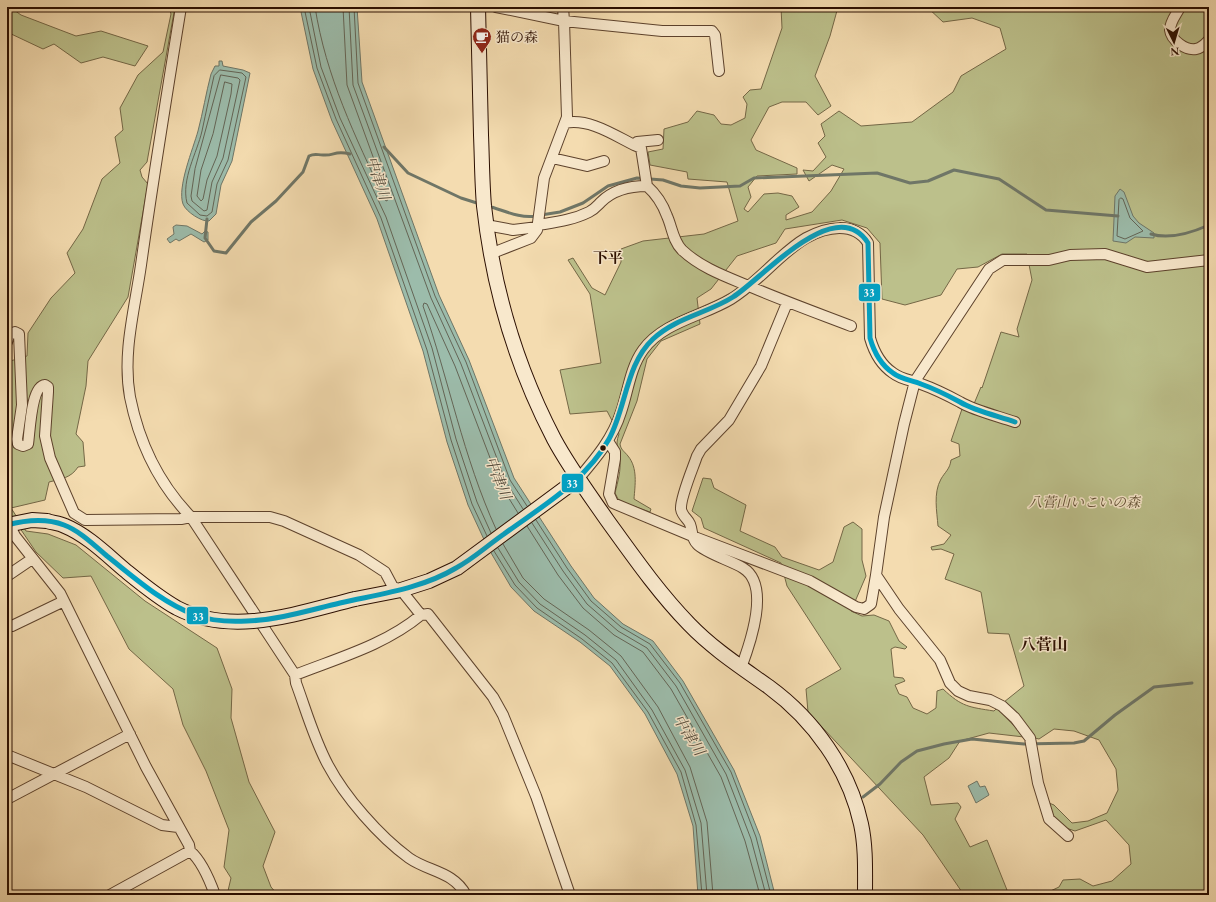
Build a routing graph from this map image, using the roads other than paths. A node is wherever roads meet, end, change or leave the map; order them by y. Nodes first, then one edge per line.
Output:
1 (181, 7) edge
2 (478, 7) edge
3 (496, 7) edge
4 (564, 7) edge
5 (1180, 7) edge
6 (564, 21) junction
7 (1209, 40) edge
8 (719, 70) dead end
9 (565, 123) junction
10 (658, 140) dead end
11 (634, 145) junction
12 (552, 158) junction
13 (604, 162) dead end
14 (646, 180) junction
15 (486, 225) junction
16 (538, 225) junction
17 (490, 254) junction
18 (1209, 260) edge
19 (750, 286) junction
20 (787, 302) junction
21 (851, 326) dead end
22 (7, 342) edge
23 (915, 381) junction
24 (1015, 422) dead end
25 (608, 441) junction
26 (574, 482) junction
27 (191, 517) junction
28 (8, 523) edge
29 (692, 536) junction
30 (32, 558) junction
31 (876, 575) junction
32 (7, 576) edge
33 (400, 590) junction
34 (64, 601) junction
35 (421, 615) junction
36 (18, 626) dead end
37 (741, 668) junction
38 (295, 675) junction
39 (130, 734) junction
40 (7, 755) edge
41 (54, 773) junction
42 (7, 799) edge
43 (178, 827) junction
44 (1068, 836) dead end
45 (190, 851) junction
46 (110, 895) edge
47 (215, 895) edge
48 (466, 895) edge
49 (570, 895) edge
50 (865, 895) edge

1 - 27 street
2 - 15 street
3 - 6 street
4 - 6 street
5 - 7 street
6 - 8 street
6 - 9 street
9 - 11 street
9 - 12 street
10 - 11 street
11 - 14 street
12 - 13 street
12 - 16 street
14 - 16 street
14 - 19 street
15 - 16 street
15 - 17 street
16 - 17 street
17 - 26 street
18 - 23 street
19 - 20 street
19 - 23 street
19 - 25 street
20 - 21 street
20 - 29 street
22 - 27 street
23 - 24 street
23 - 31 street
25 - 26 street
25 - 29 street
26 - 33 street
26 - 37 street
27 - 33 street
27 - 38 street
28 - 30 street
28 - 33 street, bridge
29 - 31 street
29 - 37 street
30 - 32 street
30 - 34 street
31 - 44 street
33 - 35 street
34 - 36 street
34 - 39 street
35 - 38 street
35 - 49 street
37 - 50 street
38 - 48 street
39 - 41 street
39 - 43 street
40 - 41 street
41 - 42 street
41 - 43 street
43 - 45 street
45 - 46 street
45 - 47 street

